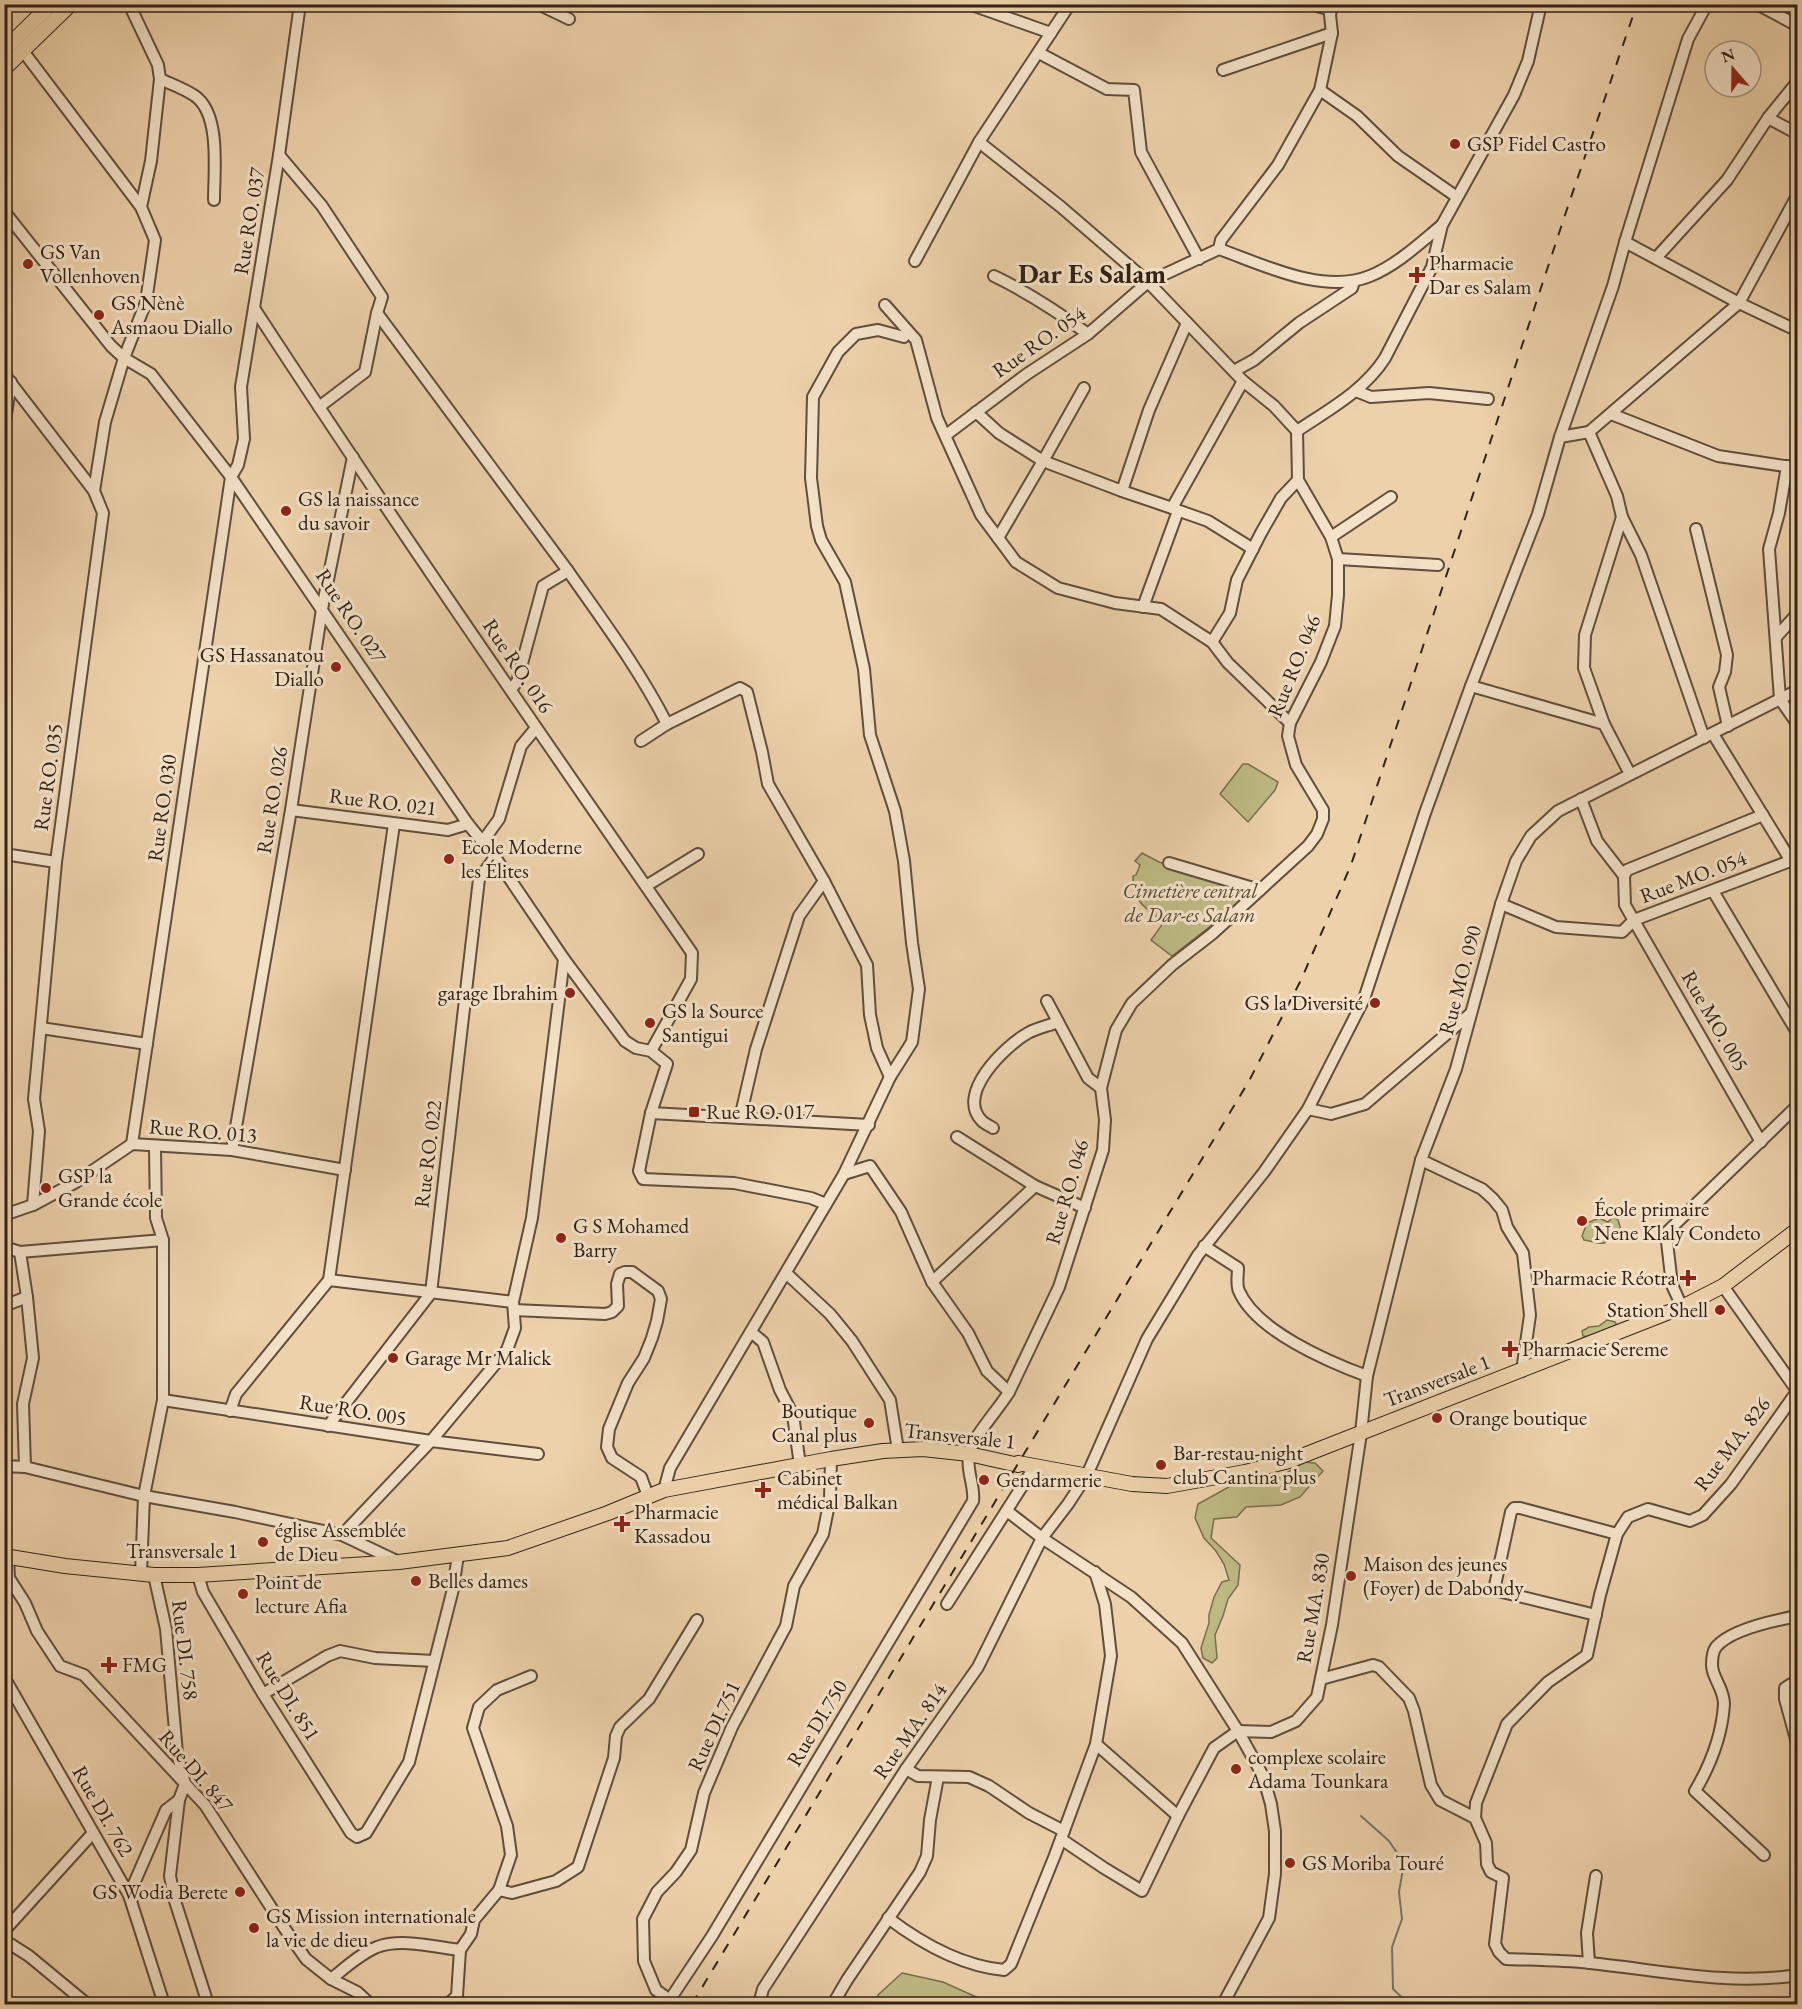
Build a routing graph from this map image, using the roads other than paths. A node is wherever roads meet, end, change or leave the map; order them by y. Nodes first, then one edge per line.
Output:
1 (51, 4) edge
2 (71, 4) edge
3 (129, 4) edge
4 (300, 4) edge
5 (538, 4) edge
6 (969, 4) edge
7 (1070, 4) edge
8 (1310, 4) edge
9 (1541, 4) edge
10 (1707, 4) edge
11 (1757, 4) edge
12 (1332, 7) edge
13 (569, 19) dead end
14 (1797, 26) edge
15 (1051, 33) junction
16 (1332, 33) junction
17 (4, 50) edge
18 (23, 51) junction
19 (1039, 53) junction
20 (4, 69) edge
21 (1222, 70) dead end
22 (160, 79) junction
23 (1797, 81) edge
24 (1320, 90) junction
25 (1768, 118) junction
26 (1797, 134) edge
27 (979, 142) junction
28 (279, 155) junction
29 (1797, 194) edge
30 (1457, 197) junction
31 (214, 200) dead end
32 (141, 207) junction
33 (4, 211) edge
34 (1442, 225) junction
35 (1625, 242) junction
36 (1219, 249) junction
37 (1656, 258) junction
38 (1198, 259) junction
39 (915, 261) dead end
40 (993, 276) dead end
41 (1354, 281) junction
42 (1148, 282) junction
43 (1739, 303) junction
44 (885, 305) dead end
45 (254, 308) junction
46 (377, 313) junction
47 (1187, 322) junction
48 (1797, 331) edge
49 (1088, 334) junction
50 (904, 337) dead end
51 (124, 358) junction
52 (1234, 371) junction
53 (8, 378) edge
54 (1243, 381) junction
55 (1084, 388) dead end
56 (1356, 391) junction
57 (1488, 399) dead end
58 (319, 407) junction
59 (976, 412) junction
60 (1611, 414) junction
61 (4, 427) edge
62 (1297, 431) junction
63 (1589, 432) junction
64 (946, 435) junction
65 (1560, 436) junction
66 (353, 457) junction
67 (1043, 461) junction
68 (1792, 467) edge
69 (231, 477) junction
70 (1298, 480) junction
71 (94, 491) junction
72 (1122, 491) junction
73 (1391, 497) dead end
74 (1175, 509) junction
75 (1622, 517) junction
76 (1696, 529) dead end
77 (1331, 537) junction
78 (998, 538) junction
79 (1253, 549) junction
80 (1338, 559) junction
81 (1438, 565) dead end
82 (568, 571) junction
83 (1143, 607) junction
84 (322, 609) junction
85 (1797, 613) edge
86 (1776, 637) junction
87 (1212, 642) junction
88 (1472, 686) junction
89 (511, 689) junction
90 (1797, 690) edge
91 (1780, 699) junction
92 (1290, 723) junction
93 (666, 724) junction
94 (1604, 724) junction
95 (1797, 725) edge
96 (1728, 726) junction
97 (536, 728) junction
98 (1708, 736) junction
99 (641, 741) dead end
100 (1630, 774) junction
101 (1581, 799) junction
102 (291, 810) junction
103 (1763, 815) junction
104 (394, 824) junction
105 (468, 824) junction
106 (483, 841) junction
107 (4, 854) edge
108 (698, 854) dead end
109 (495, 857) junction
110 (1795, 861) edge
111 (56, 862) junction
112 (1169, 863) dead end
113 (1624, 876) junction
114 (824, 881) junction
115 (646, 886) junction
116 (1260, 890) junction
117 (1713, 891) junction
118 (1501, 904) junction
119 (1635, 920) junction
120 (564, 959) junction
121 (1047, 1001) dead end
122 (1470, 1014) junction
123 (1058, 1023) junction
124 (41, 1028) junction
125 (1797, 1034) edge
126 (147, 1044) junction
127 (651, 1051) junction
128 (890, 1077) junction
129 (1101, 1088) junction
130 (1797, 1105) edge
131 (1308, 1109) junction
132 (651, 1113) junction
133 (740, 1118) junction
134 (869, 1125) junction
135 (993, 1128) dead end
136 (957, 1137) dead end
137 (1761, 1142) junction
138 (132, 1144) junction
139 (155, 1147) junction
140 (232, 1150) junction
141 (1421, 1160) junction
142 (345, 1170) junction
143 (844, 1174) junction
144 (1035, 1185) junction
145 (826, 1204) junction
146 (33, 1205) junction
147 (1084, 1208) junction
148 (4, 1215) edge
149 (1797, 1229) edge
150 (163, 1240) junction
151 (1204, 1246) junction
152 (4, 1247) edge
153 (20, 1252) junction
154 (786, 1273) junction
155 (329, 1280) junction
156 (932, 1282) junction
157 (1723, 1286) junction
158 (431, 1293) junction
159 (27, 1297) junction
160 (4, 1306) edge
161 (513, 1306) junction
162 (1682, 1307) junction
163 (751, 1332) junction
164 (1522, 1371) junction
165 (1367, 1376) junction
166 (1797, 1391) edge
167 (1009, 1392) junction
168 (164, 1400) junction
169 (230, 1411) junction
170 (328, 1426) junction
171 (1361, 1433) junction
172 (431, 1441) junction
173 (898, 1450) junction
174 (538, 1455) dead end
175 (969, 1455) junction
176 (831, 1459) junction
177 (800, 1465) junction
178 (4, 1466) edge
179 (1035, 1466) junction
180 (25, 1467) junction
181 (1087, 1475) junction
182 (664, 1490) junction
183 (648, 1496) junction
184 (144, 1497) junction
185 (1006, 1511) junction
186 (1617, 1534) junction
187 (342, 1536) junction
188 (1042, 1538) junction
189 (458, 1555) junction
190 (6, 1557) edge
191 (399, 1562) junction
192 (1095, 1572) junction
193 (147, 1574) junction
194 (198, 1575) junction
195 (947, 1604) dead end
196 (1596, 1616) junction
197 (1797, 1616) edge
198 (697, 1620) dead end
199 (434, 1661) junction
200 (531, 1676) dead end
201 (4, 1677) edge
202 (1321, 1679) junction
203 (1797, 1683) edge
204 (263, 1694) junction
205 (1238, 1731) junction
206 (1797, 1743) edge
207 (1096, 1744) junction
208 (906, 1769) junction
209 (938, 1777) junction
210 (184, 1784) junction
211 (179, 1800) junction
212 (1178, 1816) junction
213 (1475, 1818) junction
214 (93, 1834) junction
215 (1062, 1835) junction
216 (1764, 1855) dead end
217 (1596, 1876) dead end
218 (499, 1890) junction
219 (129, 1895) junction
220 (888, 1918) junction
221 (4, 1931) edge
222 (4, 1940) edge
223 (460, 1950) junction
224 (1589, 1963) junction
225 (1797, 1975) edge
226 (331, 1979) junction
227 (668, 2002) edge
228 (87, 2004) edge
229 (164, 2004) edge
230 (208, 2004) edge
231 (370, 2004) edge
232 (448, 2004) edge
233 (759, 2004) edge
234 (833, 2004) edge
235 (1223, 2004) edge

1 - 17 main road
2 - 18 main road
3 - 22 street
4 - 28 street, Rue RO. 037
5 - 13 street
6 - 15 street
7 - 15 street
8 - 12 street
9 - 30 street
10 - 35 street, Rue MA. 814
11 - 14 street
12 - 16 street
15 - 19 street
16 - 21 street
16 - 24 street
18 - 20 main road
18 - 32 street, Rue RO. 035
19 - 27 street
19 - 38 street
22 - 31 street
22 - 32 street
23 - 25 street
24 - 30 street
24 - 36 street
25 - 26 street
25 - 37 street
27 - 39 street
27 - 42 street
28 - 45 street, Rue RO. 037
28 - 46 street
29 - 43 street
30 - 34 street
32 - 51 street, Rue RO. 035
33 - 51 street, Rue RO. 027
34 - 41 street
34 - 56 street
35 - 37 street
35 - 65 street, Rue MA. 814
36 - 38 street, Rue RO. 054
36 - 41 street
37 - 43 street
38 - 42 street, Rue RO. 054
40 - 49 street
41 - 52 street
42 - 47 street
42 - 49 street, Rue RO. 054
43 - 48 street
43 - 60 street
44 - 64 street
45 - 58 street, Rue RO. 016
45 - 69 street, Rue RO. 037
46 - 58 street
46 - 82 street
47 - 52 street
47 - 72 street
49 - 59 street, Rue RO. 054
50 - 128 street
51 - 69 street, Rue RO. 027
51 - 71 street, Rue RO. 035
52 - 54 street
53 - 61 street
53 - 71 street
54 - 62 street
54 - 74 street
55 - 67 street
56 - 57 street
56 - 62 street
58 - 66 street, Rue RO. 016
59 - 64 street, Rue RO. 054
59 - 67 street
60 - 63 street
60 - 68 street
62 - 70 street, Rue RO. 046
63 - 65 street
63 - 75 street
64 - 78 street
65 - 88 street, Rue MA. 814
66 - 84 street, Rue RO. 026
66 - 89 street, Rue RO. 016
67 - 72 street
67 - 78 street
68 - 86 street
69 - 84 street, Rue RO. 027
69 - 126 street, Rue RO. 030
70 - 77 street, Rue RO. 046
70 - 79 street
71 - 111 street, Rue RO. 035
72 - 74 street
73 - 77 street
74 - 79 street
74 - 83 street
75 - 94 street
75 - 98 street
76 - 96 street
77 - 80 street, Rue RO. 046
78 - 83 street
79 - 87 street
80 - 81 street
80 - 92 street, Rue RO. 046
82 - 89 street
82 - 93 street
83 - 87 street
84 - 102 street, Rue RO. 026
84 - 105 street, Rue RO. 027
85 - 86 street
86 - 91 street
87 - 92 street
88 - 94 street
88 - 131 street, Rue MA. 814
89 - 97 street, Rue RO. 016
90 - 91 street, Rue MO. 090
91 - 95 street
91 - 96 street, Rue MO. 090
92 - 116 street, Rue RO. 046
93 - 99 street
93 - 114 street
94 - 100 street
96 - 98 street, Rue MO. 090
97 - 106 street
97 - 115 street, Rue RO. 016
98 - 100 street, Rue MO. 090
98 - 103 street
100 - 101 street, Rue MO. 090
101 - 113 street
101 - 118 street, Rue MO. 090
102 - 104 street, Rue RO. 021
102 - 140 street, Rue RO. 026
103 - 110 street
103 - 113 street
104 - 105 street, Rue RO. 021
104 - 142 street
105 - 106 street, Rue RO. 027
106 - 109 street, Rue RO. 027
107 - 111 street
108 - 115 street
109 - 120 street, Rue RO. 027
109 - 158 street, Rue RO. 022
110 - 117 street, Rue MO. 054
111 - 124 street, Rue RO. 035
112 - 116 street
113 - 119 street, Rue MO. 005
114 - 128 street
114 - 133 street
115 - 127 street, Rue RO. 016
116 - 129 street, Rue RO. 046
117 - 119 street, Rue MO. 054
117 - 125 street
118 - 119 street, Rue MO. 054
118 - 122 street, Rue MO. 090
119 - 137 street, Rue MO. 005
120 - 127 street, Rue RO. 027
120 - 161 street
121 - 123 street
122 - 131 street
122 - 141 street, Rue MO. 090
123 - 129 street
123 - 135 street
124 - 126 street
124 - 146 street, Rue RO. 035
126 - 138 street, Rue RO. 030
127 - 132 street
128 - 134 street
129 - 147 street, Rue RO. 046
130 - 137 street
131 - 151 street, Rue MA. 814
132 - 133 street
132 - 145 street
133 - 134 street
134 - 143 street
136 - 144 street
137 - 162 street
138 - 139 street, Rue RO. 013
138 - 146 street, Rue RO. 013
139 - 140 street, Rue RO. 013
139 - 150 street, Rue DI. 758
140 - 142 street, Rue RO. 013
141 - 164 street
141 - 165 street, Rue MO. 090
142 - 155 street
143 - 145 street
143 - 156 street
144 - 147 street
144 - 156 street
145 - 154 street
146 - 148 street, Rue RO. 013
147 - 167 street, Rue RO. 046
149 - 157 main road, Transversale 1
150 - 153 street
150 - 168 street, Rue DI. 758
151 - 165 street
151 - 181 street, Rue MA. 814
152 - 153 street
153 - 159 street
154 - 163 street
154 - 173 street
155 - 158 street
155 - 169 street
156 - 167 street
157 - 162 main road, Transversale 1
157 - 166 street
158 - 161 street
158 - 170 street
159 - 160 street
159 - 180 street
161 - 172 street
161 - 183 street
162 - 164 main road, Transversale 1
163 - 177 street
163 - 182 street
164 - 171 main road, Transversale 1
165 - 171 street, Rue MO. 090
166 - 186 street, Rue MA. 826
167 - 175 street, Rue RO. 046
168 - 169 street, Rue RO. 005
168 - 184 street, Rue DI. 758
169 - 170 street, Rue RO. 005
170 - 172 street, Rue RO. 005
171 - 181 main road, Transversale 1
171 - 202 street, Rue MA. 830
172 - 174 street, Rue RO. 005
172 - 187 street
173 - 175 main road, Transversale 1
173 - 176 main road, Transversale 1
175 - 179 main road, Transversale 1
175 - 227 street, Rue DI.750
176 - 177 main road, Transversale 1
176 - 227 street, Rue DI.751
177 - 182 main road, Transversale 1
178 - 180 street
179 - 181 main road, Transversale 1
179 - 185 street
180 - 184 street
181 - 188 street, Rue MA. 814
182 - 183 main road, Transversale 1
183 - 189 main road, Transversale 1
184 - 187 street
184 - 193 street, Rue DI. 758
185 - 188 street
185 - 195 street
186 - 196 street, Rue MA. 826
186 - 196 street
187 - 191 street
188 - 192 street
188 - 208 street, Rue MA. 814
189 - 191 main road, Transversale 1
189 - 199 street
190 - 193 main road, Transversale 1
190 - 210 street, Rue DI. 847
191 - 194 main road, Transversale 1
192 - 205 street
192 - 207 street
193 - 194 main road, Transversale 1
193 - 210 street, Rue DI. 758
194 - 204 street, Rue DI. 851
196 - 213 street, Rue MA. 826
197 - 216 street
198 - 218 street
199 - 204 street
199 - 204 street, Rue DI. 851
200 - 218 street
201 - 214 street, Rue DI. 762
202 - 205 street, Rue MA. 830
202 - 213 street
203 - 206 street
205 - 212 street
205 - 235 street
207 - 212 street
207 - 215 street
208 - 209 street
208 - 233 street, Rue MA. 814
209 - 215 street
209 - 220 street
210 - 211 street
210 - 226 street, Rue DI. 847
211 - 219 street
211 - 230 street
212 - 215 street
213 - 224 street
214 - 219 street, Rue DI. 762
214 - 221 street
215 - 220 street
217 - 224 street
218 - 223 street
219 - 229 street, Rue DI. 762
220 - 234 street
222 - 228 street
223 - 226 street
223 - 232 street
224 - 225 street
226 - 231 street, Rue DI. 847

